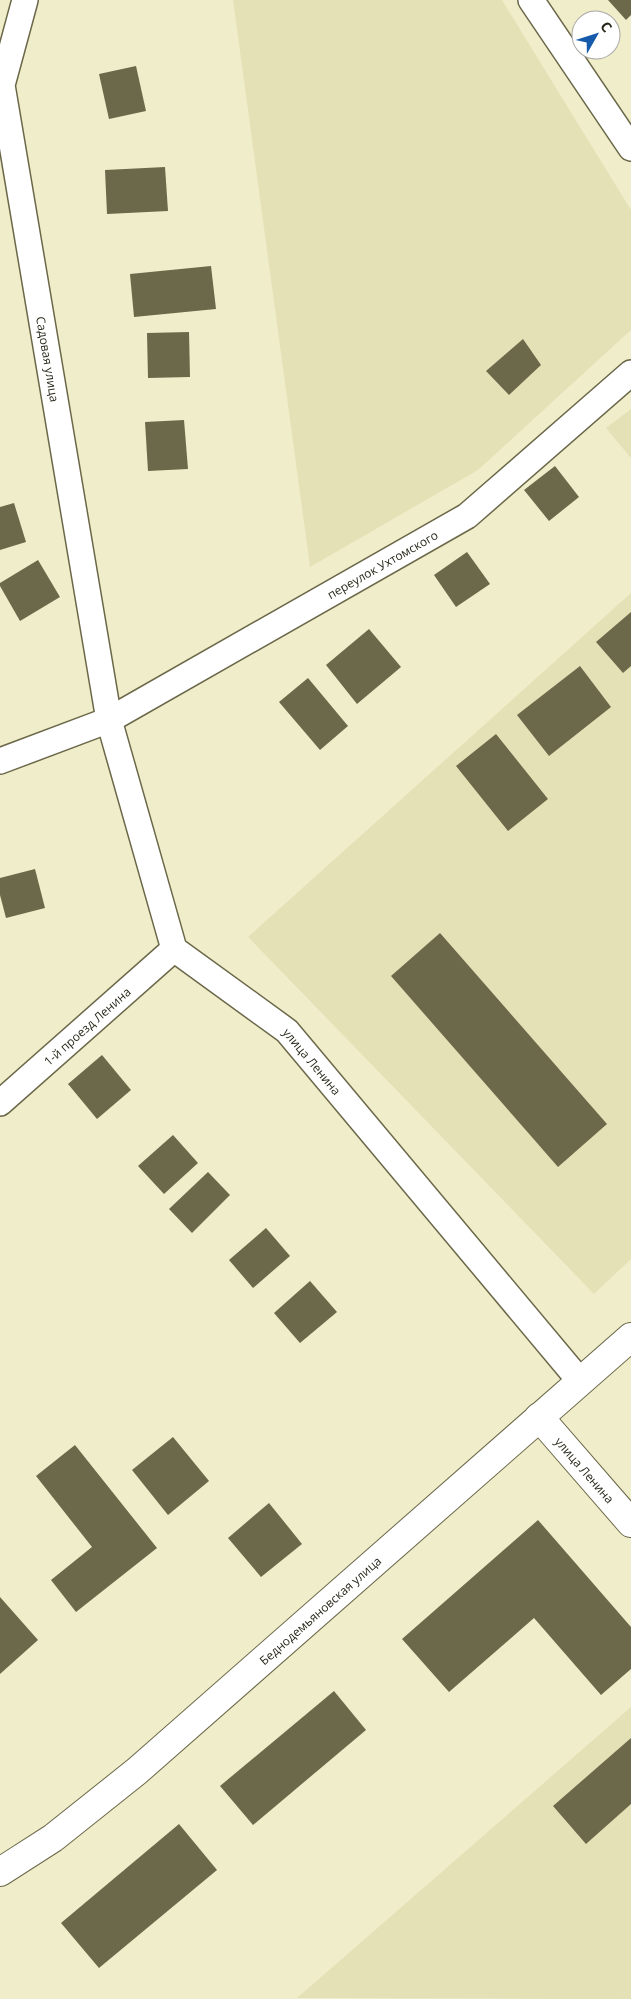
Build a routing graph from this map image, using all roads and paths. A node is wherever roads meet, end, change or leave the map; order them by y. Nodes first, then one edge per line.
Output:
1 (25, 0) edge
2 (531, 0) edge
3 (631, 148) edge
4 (631, 373) edge
5 (109, 720) junction
6 (0, 761) edge
7 (174, 949) junction
8 (0, 1102) edge
9 (631, 1337) edge
10 (580, 1381) junction
11 (539, 1417) junction
12 (631, 1522) edge
13 (0, 1872) edge

1 - 5 street, Садовая улица
2 - 3 street
4 - 5 street, переулок Ухтомского
5 - 6 street, переулок Ухтомского
5 - 7 street
7 - 8 street, 1-й проезд Ленина
7 - 10 street, улица Ленина
9 - 10 main road, Беднодемьяновская улица
10 - 11 main road, Беднодемьяновская улица
11 - 12 main road, улица Ленина
11 - 13 main road, Беднодемьяновская улица

